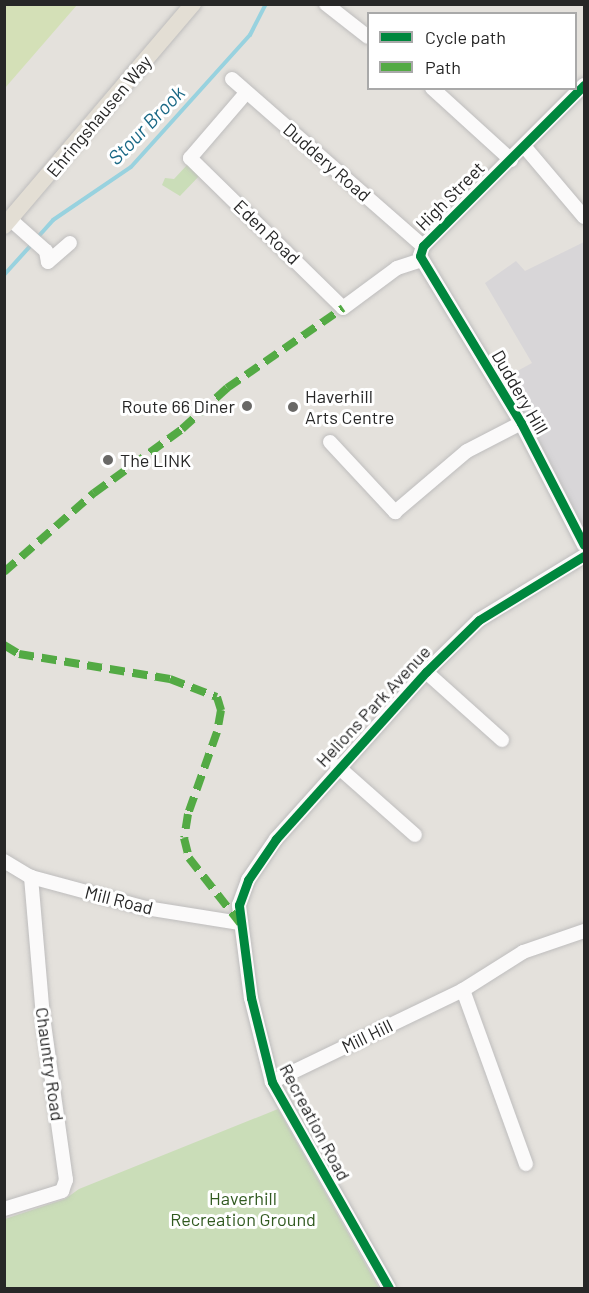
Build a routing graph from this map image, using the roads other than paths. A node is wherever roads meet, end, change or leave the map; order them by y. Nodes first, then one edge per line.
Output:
1 (193, 4) edge
2 (326, 4) edge
3 (367, 35) edge
4 (232, 79) dead end
5 (585, 85) edge
6 (434, 90) edge
7 (246, 93) junction
8 (524, 146) junction
9 (511, 160) junction
10 (585, 217) edge
11 (13, 226) edge
12 (70, 243) dead end
13 (423, 246) junction
14 (421, 260) junction
15 (343, 308) joint
16 (521, 423) junction
17 (330, 442) dead end
18 (585, 545) edge
19 (585, 556) edge
20 (426, 672) junction
21 (502, 740) dead end
22 (337, 766) junction
23 (415, 835) dead end
24 (4, 861) edge
25 (31, 877) junction
26 (240, 923) junction
27 (585, 931) edge
28 (463, 990) junction
29 (272, 1082) junction
30 (526, 1164) dead end
31 (4, 1209) edge
32 (389, 1288) edge

1 - 11 main road, Ehringshausen Way
2 - 3 street
4 - 7 street, Duddery Road
5 - 8 street, High Street
6 - 9 street
7 - 13 street, Duddery Road
7 - 15 street, Eden Road
8 - 9 street, High Street
8 - 10 street
9 - 13 street, High Street
11 - 12 street
13 - 14 street, High Street
14 - 15 street, High Street
14 - 16 street, Duddery Hill
16 - 17 street
16 - 18 street, Duddery Hill
19 - 20 street, Helions Park Avenue
20 - 21 street
20 - 22 street, Helions Park Avenue
22 - 23 street
22 - 26 street, Helions Park Avenue
24 - 25 street, Mill Road
25 - 26 street, Mill Road
25 - 31 street, Chauntry Road
26 - 29 street, Recreation Road
27 - 28 street, Mill Hill
28 - 29 street, Mill Hill
28 - 30 street
29 - 32 street, Recreation Road

